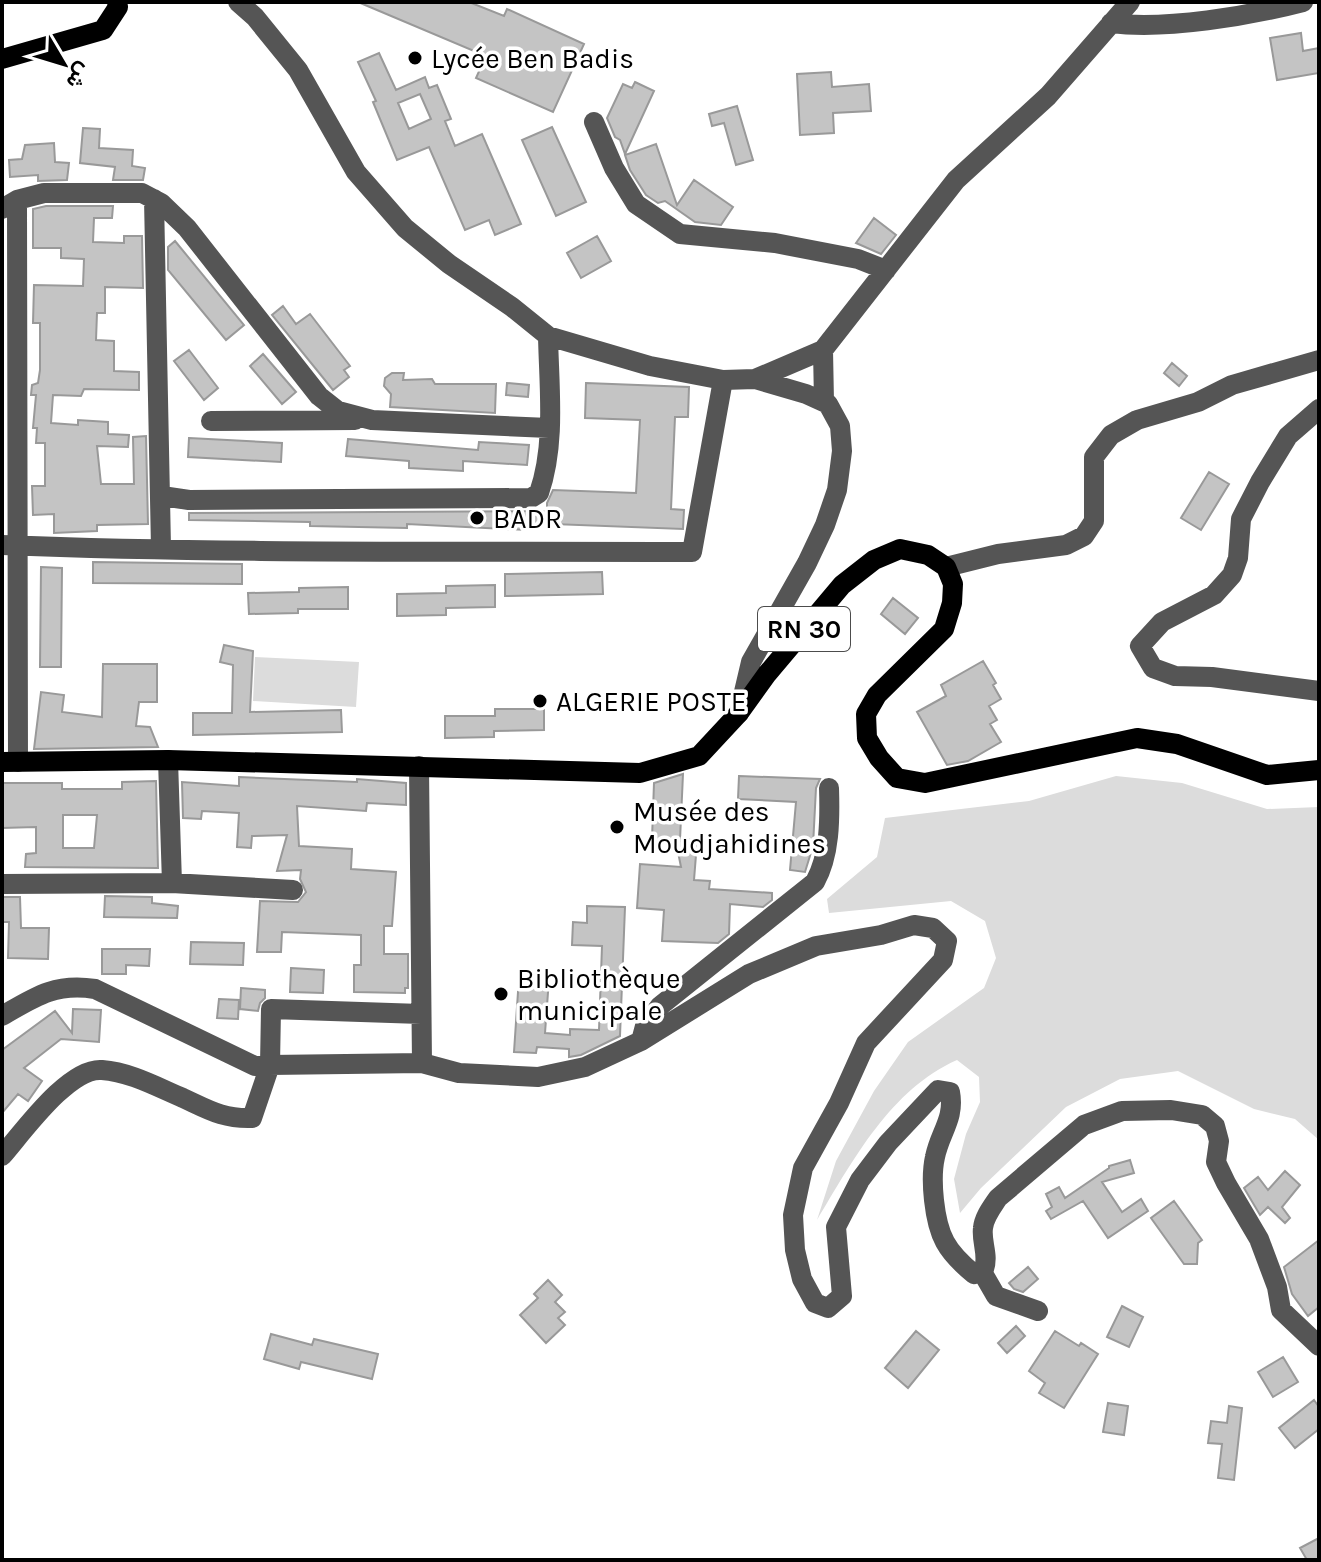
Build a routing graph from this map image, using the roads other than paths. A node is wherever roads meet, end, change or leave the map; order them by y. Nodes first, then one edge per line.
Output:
1 (117, 2) edge
2 (238, 2) edge
3 (1130, 2) edge
4 (1303, 2) edge
5 (1111, 23) junction
6 (2, 59) edge
7 (594, 122) dead end
8 (154, 199) junction
9 (10, 205) edge
10 (886, 270) junction
11 (548, 336) junction
12 (823, 350) junction
13 (1319, 360) edge
14 (755, 379) junction
15 (723, 380) junction
16 (824, 402) junction
17 (1319, 409) edge
18 (372, 420) junction
19 (211, 421) dead end
20 (549, 428) junction
21 (162, 496) junction
22 (10, 546) edge
23 (161, 548) junction
24 (946, 567) junction
25 (1319, 691) edge
26 (739, 713) junction
27 (168, 760) junction
28 (10, 762) edge
29 (419, 766) junction
30 (1319, 770) edge
31 (829, 788) dead end
32 (172, 883) junction
33 (2, 884) edge
34 (293, 890) dead end
35 (421, 1014) junction
36 (2, 1016) edge
37 (641, 1041) junction
38 (422, 1063) junction
39 (270, 1065) junction
40 (2, 1156) edge
41 (981, 1270) junction
42 (1038, 1311) dead end
43 (1319, 1346) edge

1 - 6 main road
2 - 11 street
3 - 5 street
4 - 5 street
5 - 10 street
7 - 10 street
8 - 9 street
8 - 18 street
8 - 21 street
9 - 22 street
10 - 12 street
11 - 15 street
11 - 20 street
12 - 14 street
12 - 16 street
13 - 24 street
14 - 15 street
14 - 16 street
15 - 23 street
16 - 26 street
17 - 25 street
18 - 19 street
18 - 20 street
20 - 21 street
21 - 23 street
22 - 23 street
22 - 28 street
24 - 26 main road, RN 30
24 - 30 main road
26 - 29 main road, RN 30
27 - 28 main road, RN 30
27 - 29 main road, RN 30
27 - 32 street
29 - 35 street
31 - 37 street
32 - 33 street
32 - 34 street
35 - 38 street
35 - 39 street
36 - 39 street
37 - 38 street
37 - 41 street
38 - 39 street
39 - 40 street
41 - 42 street
41 - 43 street

